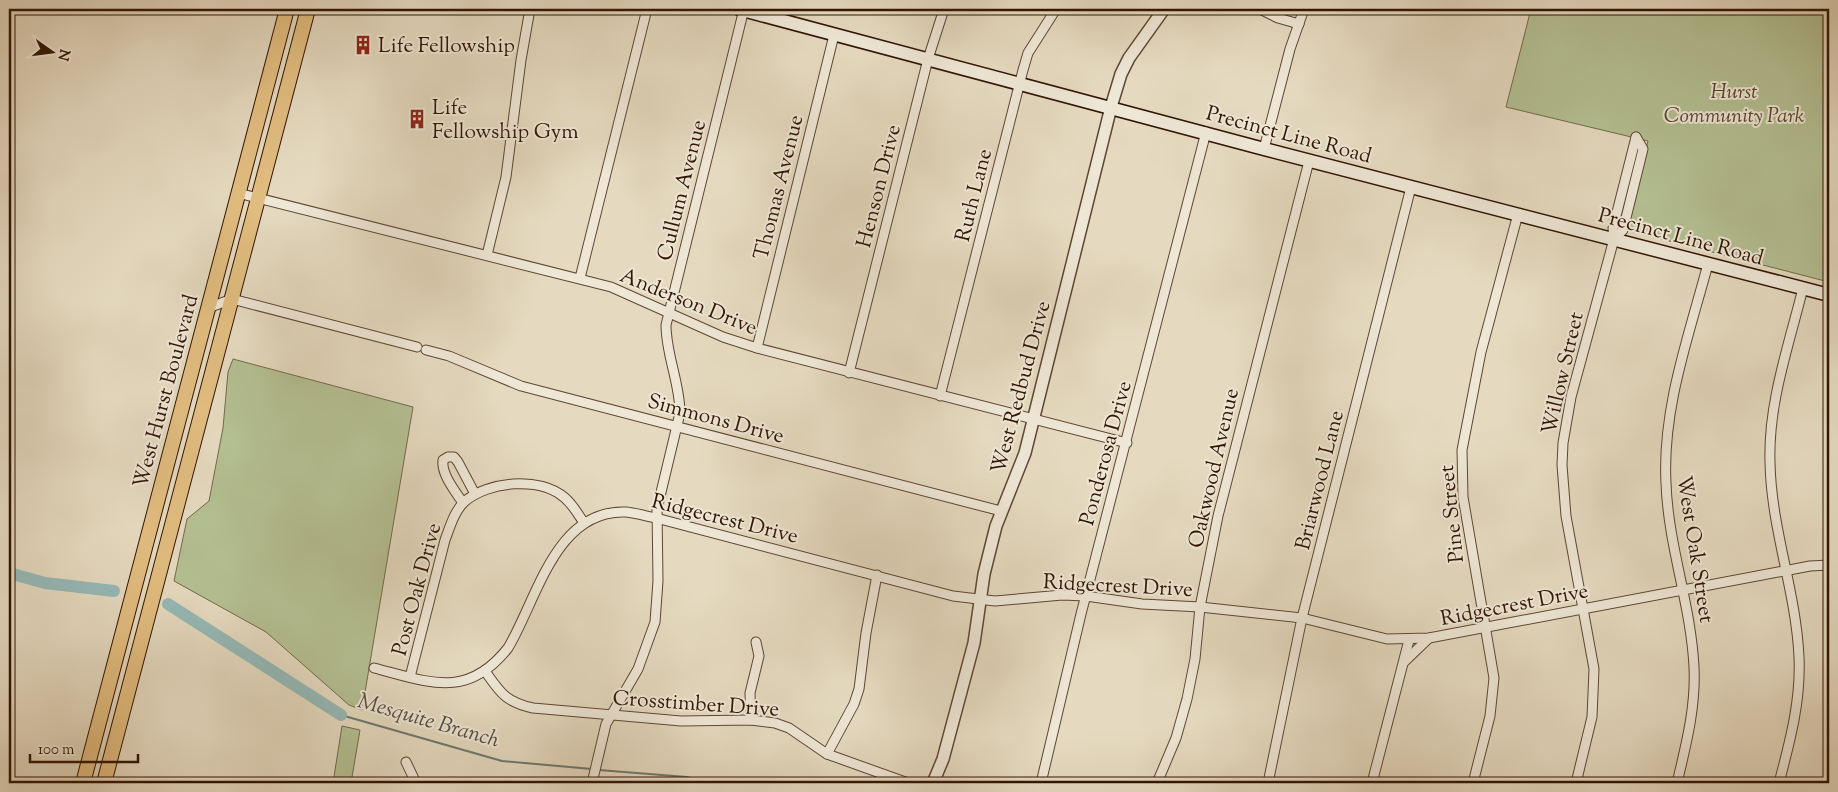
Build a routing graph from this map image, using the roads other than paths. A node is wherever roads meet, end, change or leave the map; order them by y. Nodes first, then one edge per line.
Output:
1 (287, 9) edge
2 (308, 9) edge
3 (530, 9) edge
4 (647, 9) edge
5 (743, 9) edge
6 (944, 9) edge
7 (1056, 9) edge
8 (1164, 9) edge
9 (1260, 9) edge
10 (1304, 9) edge
11 (1299, 24) junction
12 (834, 35) junction
13 (928, 59) junction
14 (1020, 82) junction
15 (1111, 107) junction
16 (1206, 132) junction
17 (1264, 149) junction
18 (1309, 160) junction
19 (1411, 187) junction
20 (238, 193) junction
21 (258, 198) junction
22 (1518, 214) junction
23 (1614, 239) junction
24 (488, 255) junction
25 (1708, 264) junction
26 (580, 278) junction
27 (1803, 288) junction
28 (1829, 295) edge
29 (232, 299) junction
30 (208, 308) junction
31 (669, 311) junction
32 (757, 348) junction
33 (849, 372) junction
34 (940, 396) junction
35 (1033, 420) junction
36 (677, 426) junction
37 (1127, 443) junction
38 (168, 457) junction
39 (188, 463) junction
40 (475, 494) junction
41 (463, 504) junction
42 (1001, 510) junction
43 (656, 518) junction
44 (584, 522) junction
45 (1829, 565) edge
46 (1787, 571) junction
47 (877, 575) junction
48 (1683, 590) junction
49 (1086, 596) junction
50 (981, 600) junction
51 (1200, 607) junction
52 (1582, 609) junction
53 (1302, 618) junction
54 (1485, 628) junction
55 (1429, 638) junction
56 (1409, 640) junction
57 (756, 642) dead end
58 (1402, 665) junction
59 (374, 668) dead end
60 (485, 670) junction
61 (410, 677) junction
62 (611, 714) junction
63 (751, 720) junction
64 (828, 754) junction
65 (406, 762) dead end
66 (592, 782) edge
67 (83, 783) edge
68 (104, 783) edge
69 (416, 783) edge
70 (908, 783) edge
71 (933, 783) edge
72 (1041, 783) edge
73 (1157, 783) edge
74 (1268, 783) edge
75 (1372, 783) edge
76 (1473, 783) edge
77 (1576, 783) edge
78 (1677, 783) edge
79 (1779, 783) edge

1 - 20 main road, West Hurst Boulevard
2 - 21 main road, West Hurst Boulevard
3 - 24 street
4 - 26 street
5 - 12 main road, Precinct Line Road
5 - 31 street, Cullum Avenue
6 - 13 street, Henson Drive
7 - 14 street, Ruth Lane
8 - 15 street, West Redbud Drive
9 - 11 street
10 - 11 street
11 - 17 street
12 - 13 main road, Precinct Line Road
12 - 32 street, Thomas Avenue
13 - 14 main road, Precinct Line Road
13 - 33 street, Henson Drive
14 - 15 main road, Precinct Line Road
14 - 34 street, Ruth Lane
15 - 16 main road, Precinct Line Road
15 - 35 street, West Redbud Drive
16 - 17 main road, Precinct Line Road
16 - 37 street, Ponderosa Drive
17 - 18 main road, Precinct Line Road
18 - 19 main road, Precinct Line Road
18 - 51 street, Oakwood Avenue
19 - 22 main road, Precinct Line Road
19 - 53 street, Briarwood Lane
20 - 21 street, Anderson Drive
20 - 30 main road, West Hurst Boulevard
21 - 24 street, Anderson Drive
21 - 29 main road, West Hurst Boulevard
22 - 23 main road, Precinct Line Road
22 - 54 street, Pine Street
23 - 23 street, Willow Street
23 - 25 main road, Precinct Line Road
23 - 52 street, Willow Street
24 - 26 street, Anderson Drive
25 - 27 main road, Precinct Line Road
25 - 48 street, West Oak Street
26 - 31 street, Anderson Drive
27 - 28 main road, Precinct Line Road
27 - 46 street
29 - 30 street
29 - 36 street, Simmons Drive
29 - 39 main road, West Hurst Boulevard
30 - 38 main road, West Hurst Boulevard
31 - 32 street, Anderson Drive
31 - 36 street, Cullum Avenue
32 - 33 street, Anderson Drive
33 - 34 street, Anderson Drive
34 - 35 street, Anderson Drive
35 - 37 street, Anderson Drive
35 - 42 street, West Redbud Drive
36 - 42 street, Simmons Drive
36 - 43 street, Cullum Avenue
37 - 49 street, Ponderosa Drive
38 - 39 main road
38 - 67 main road, West Hurst Boulevard
39 - 68 main road, West Hurst Boulevard
40 - 41 street, Post Oak Drive
40 - 41 street
40 - 44 street, Post Oak Drive
41 - 61 street, Post Oak Drive
42 - 50 street, West Redbud Drive
43 - 44 street, Ridgecrest Drive
43 - 47 street, Ridgecrest Drive
43 - 62 street, Cullum Avenue
44 - 60 street, Ridgecrest Drive
45 - 46 street, Ridgecrest Drive
46 - 48 street, Ridgecrest Drive
46 - 79 street
47 - 50 street, Ridgecrest Drive
47 - 64 street
48 - 52 street, Ridgecrest Drive
48 - 78 street, West Oak Street
49 - 50 street, Ridgecrest Drive
49 - 51 street, Ridgecrest Drive
49 - 72 street, Ponderosa Drive
50 - 71 street, West Redbud Drive
51 - 53 street, Ridgecrest Drive
51 - 73 street, Oakwood Avenue
52 - 54 street, Ridgecrest Drive
52 - 77 street, Willow Street
53 - 56 street, Ridgecrest Drive
53 - 74 street, Briarwood Lane
54 - 55 street, Ridgecrest Drive
54 - 76 street, Pine Street
55 - 56 street, Ridgecrest Drive
55 - 58 street
56 - 58 street
57 - 63 street
58 - 75 street
59 - 61 street, Ridgecrest Drive
60 - 61 street, Ridgecrest Drive
60 - 62 street, Crosstimber Drive
62 - 63 street, Crosstimber Drive
62 - 66 street, Cullum Avenue
63 - 64 street, Crosstimber Drive
64 - 70 street, Crosstimber Drive
65 - 69 street

